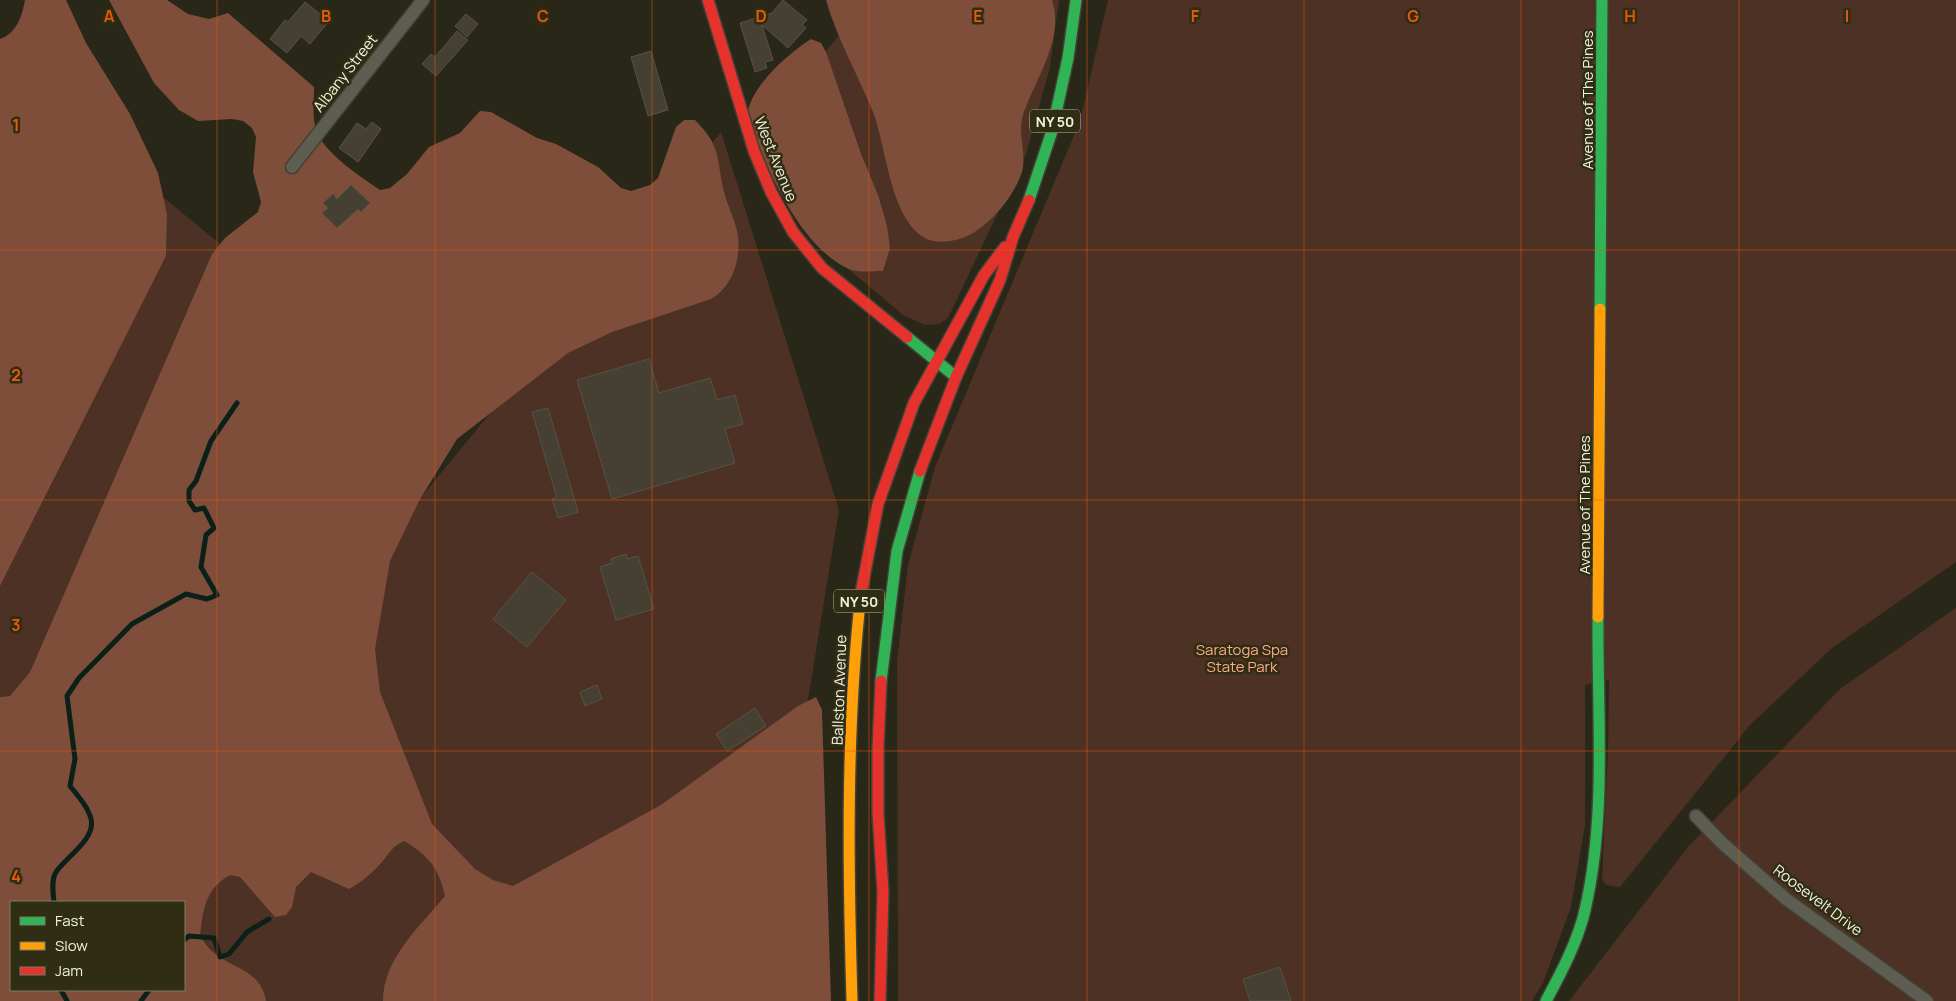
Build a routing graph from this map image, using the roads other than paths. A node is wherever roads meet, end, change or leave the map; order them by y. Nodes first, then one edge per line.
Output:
1 (423, 0) edge
2 (708, 0) edge
3 (1076, 0) edge
4 (1602, 0) edge
5 (292, 166) dead end
6 (1013, 236) junction
7 (936, 362) junction
8 (956, 377) junction
9 (1696, 816) dead end
10 (852, 1001) edge
11 (880, 1001) edge
12 (1546, 1001) edge
13 (1927, 1001) edge

1 - 5 street, Albany Street
2 - 7 main road, West Avenue
3 - 6 main road, Ballston Avenue / NY 50
4 - 12 main road, Avenue of The Pines
6 - 7 main road, Ballston Avenue / NY 50
6 - 8 main road, Ballston Avenue / NY 50
7 - 8 main road, West Avenue
7 - 10 main road, Ballston Avenue / NY 50
8 - 11 main road, Ballston Avenue / NY 50
9 - 13 street, Roosevelt Drive

